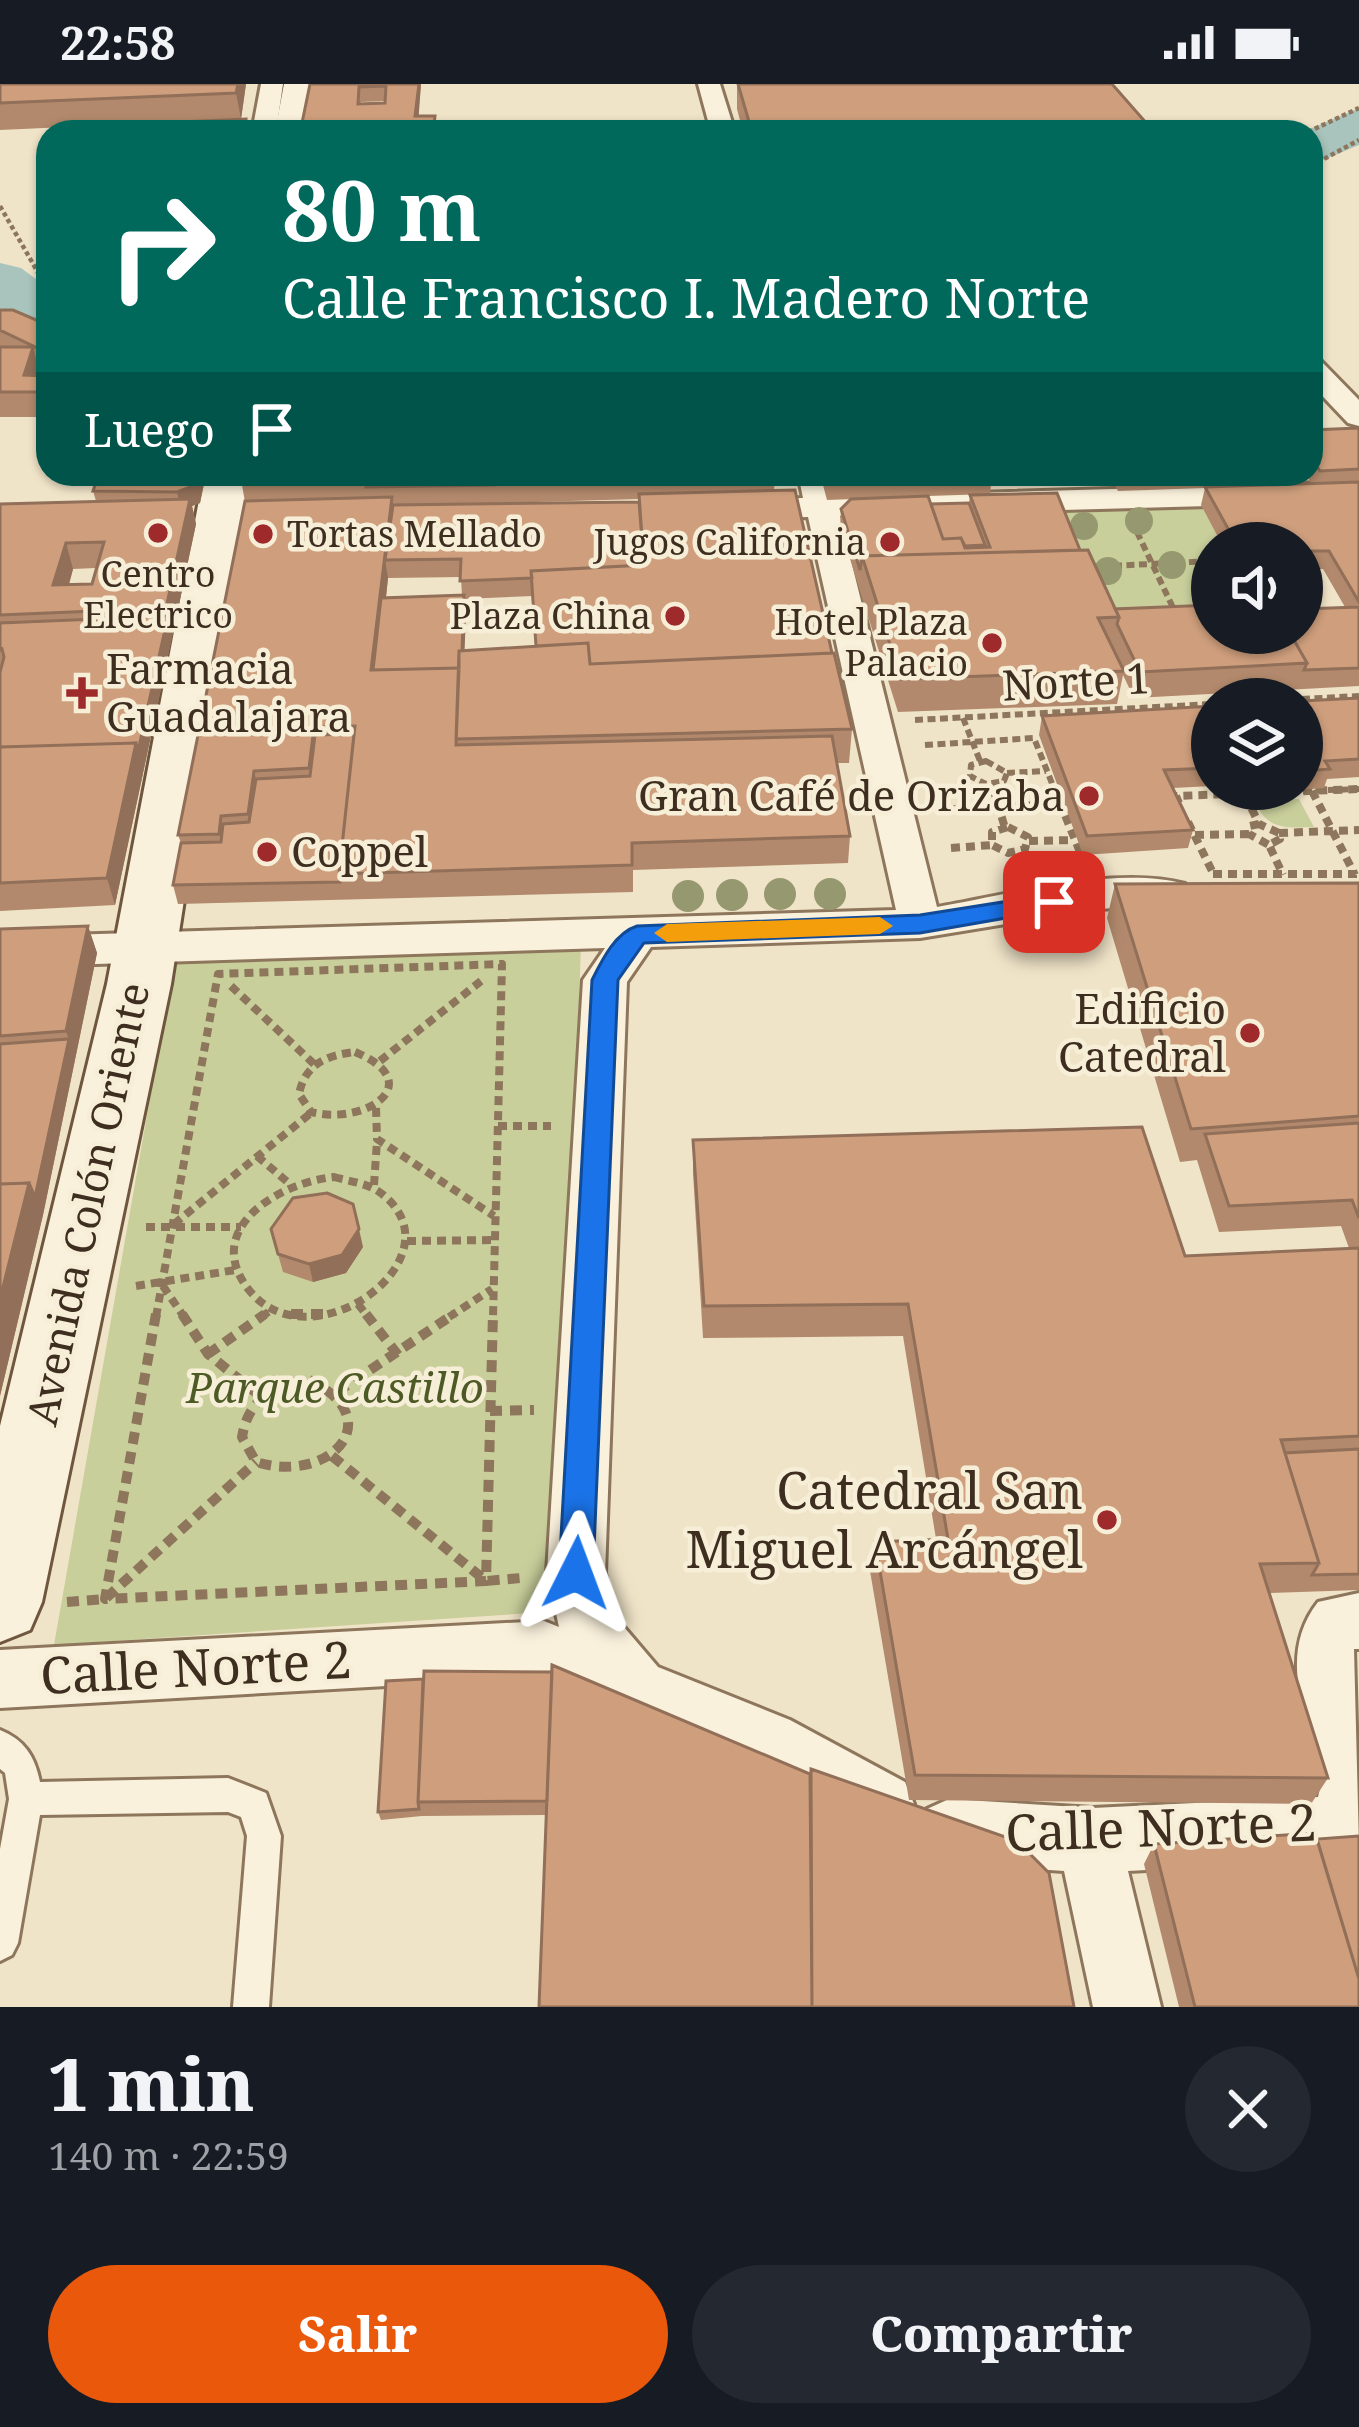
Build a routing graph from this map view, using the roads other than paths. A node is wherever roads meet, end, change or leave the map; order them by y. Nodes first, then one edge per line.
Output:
1 (272, 84) edge
2 (302, 84) edge
3 (709, 84) edge
4 (272, 120) edge
5 (278, 120) edge
6 (720, 120) edge
7 (1323, 379) edge
8 (1358, 415) edge
9 (818, 491) edge
10 (1359, 492) edge
11 (221, 506) edge
12 (706, 509) edge
13 (1215, 884) edge
14 (920, 924) junction
15 (0, 929) edge
16 (626, 948) junction
17 (142, 951) junction
18 (0, 952) edge
19 (32, 1602) edge
20 (1359, 1621) edge
21 (0, 1679) edge
22 (649, 1692) junction
23 (0, 1746) edge
24 (26, 1799) junction
25 (1089, 1841) junction
26 (0, 1943) edge
27 (251, 2007) edge
28 (1127, 2007) edge

1 - 4 street
2 - 5 street
3 - 6 street
7 - 8 street
9 - 10 street
9 - 12 street
9 - 14 street
11 - 17 street, Avenida Colón Oriente
13 - 14 street
14 - 16 street
15 - 17 street
16 - 17 street
16 - 22 street
17 - 18 street
17 - 19 street, Avenida Colón Oriente
20 - 25 street, Calle Norte 2
21 - 22 street, Calle Norte 2
22 - 25 street, Calle Norte 2
23 - 24 lane
24 - 26 lane
24 - 27 lane
25 - 28 street

